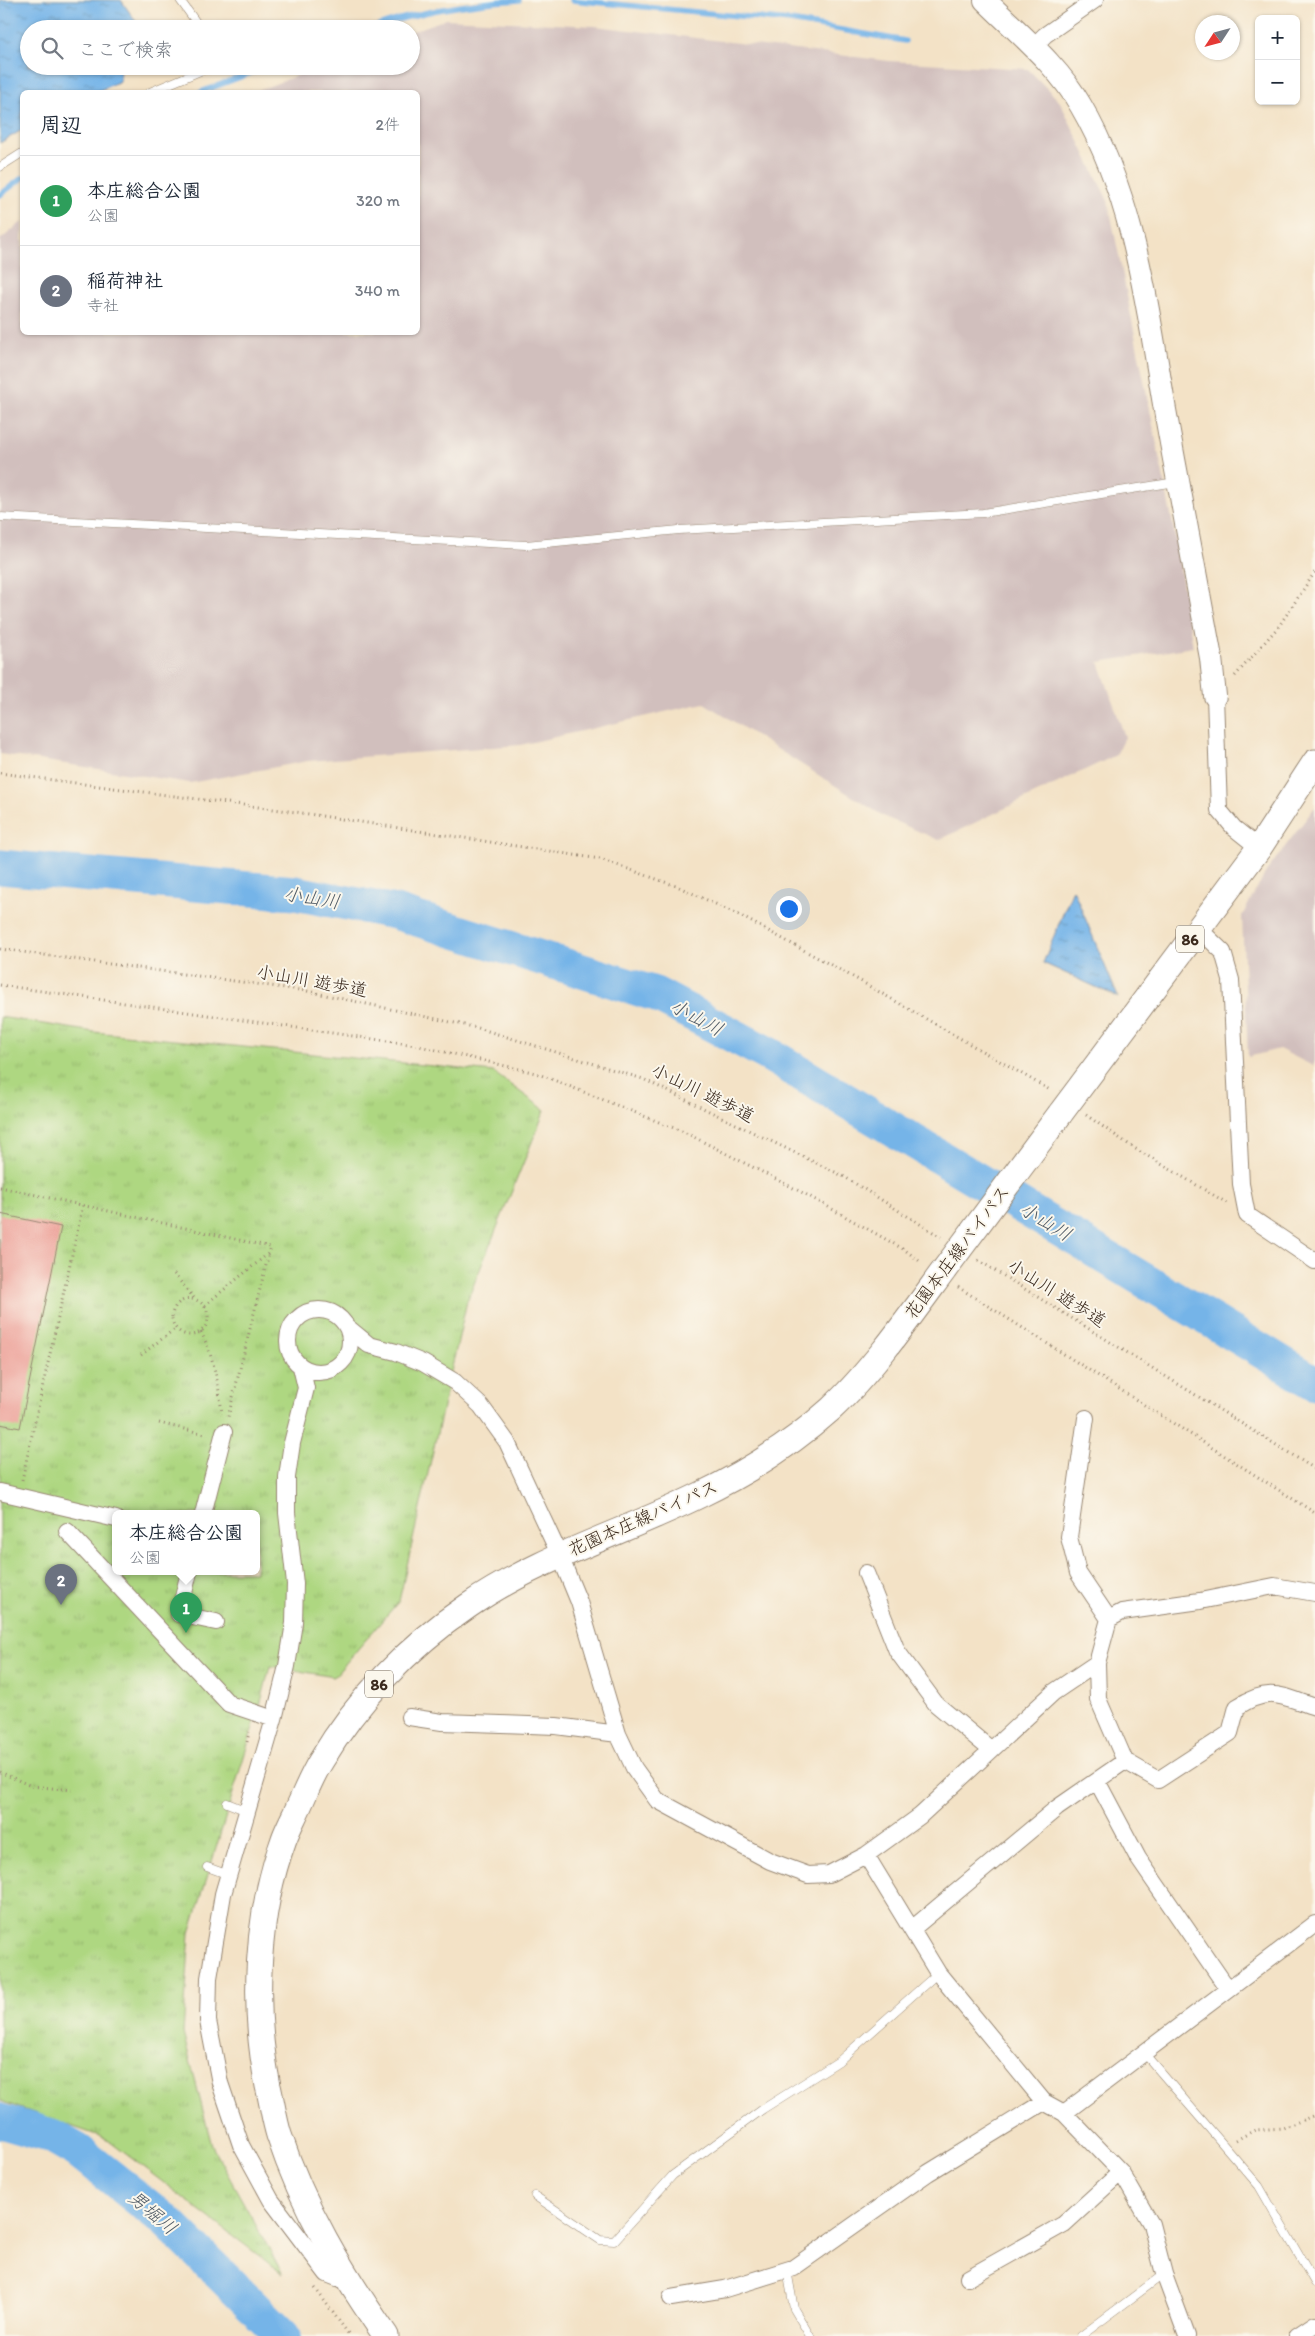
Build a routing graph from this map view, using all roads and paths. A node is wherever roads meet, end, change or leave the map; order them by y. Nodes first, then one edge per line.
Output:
1 (180, 0) edge
2 (985, 0) edge
3 (1095, 0) edge
4 (194, 20) edge
5 (1033, 47) junction
6 (191, 75) edge
7 (155, 90) edge
8 (20, 154) edge
9 (0, 168) edge
10 (1178, 482) junction
11 (0, 517) edge
12 (1315, 572) edge
13 (1216, 696) junction
14 (1315, 762) edge
15 (0, 773) edge
16 (1259, 848) junction
17 (1198, 928) junction
18 (0, 949) edge
19 (0, 985) edge
20 (1064, 1108) junction
21 (0, 1186) edge
22 (83, 1205) junction
23 (1247, 1215) junction
24 (944, 1239) dead end
25 (268, 1253) junction
26 (969, 1255) dead end
27 (1315, 1261) edge
28 (942, 1273) junction
29 (174, 1274) dead end
30 (195, 1298) junction
31 (205, 1305) junction
32 (346, 1326) junction
33 (176, 1328) junction
34 (201, 1332) junction
35 (369, 1345) junction
36 (141, 1354) dead end
37 (346, 1357) junction
38 (301, 1367) junction
39 (320, 1373) junction
40 (306, 1388) junction
41 (1086, 1418) dead end
42 (159, 1423) dead end
43 (223, 1436) junction
44 (1315, 1469) edge
45 (0, 1492) edge
46 (18, 1496) junction
47 (204, 1510) edge
48 (1315, 1513) edge
49 (112, 1517) edge
50 (67, 1530) dead end
51 (560, 1556) junction
52 (866, 1573) dead end
53 (188, 1575) edge
54 (1315, 1593) edge
55 (1108, 1619) junction
56 (216, 1622) dead end
57 (1096, 1663) junction
58 (1315, 1707) edge
59 (409, 1717) dead end
60 (274, 1720) junction
61 (249, 1732) dead end
62 (618, 1734) junction
63 (990, 1749) junction
64 (245, 1750) dead end
65 (1125, 1762) junction
66 (0, 1772) edge
67 (1097, 1781) junction
68 (72, 1790) dead end
69 (227, 1803) dead end
70 (247, 1811) junction
71 (866, 1855) junction
72 (207, 1867) dead end
73 (229, 1875) junction
74 (1315, 1924) edge
75 (912, 1929) junction
76 (938, 1973) junction
77 (1228, 1989) junction
78 (1144, 2053) junction
79 (1044, 2102) junction
80 (1064, 2113) junction
81 (1315, 2114) edge
82 (1225, 2146) junction
83 (1121, 2172) junction
84 (534, 2196) dead end
85 (787, 2270) junction
86 (1164, 2274) junction
87 (346, 2276) junction
88 (968, 2278) dead end
89 (311, 2282) dead end
90 (1315, 2283) edge
91 (671, 2298) dead end
92 (1315, 2324) edge
93 (350, 2336) edge
94 (386, 2336) edge
95 (810, 2336) edge
96 (1081, 2336) edge
97 (1187, 2336) edge
98 (1297, 2336) edge

1 - 4 lane
2 - 5 street
3 - 5 street
5 - 10 street
6 - 7 lane
8 - 9 lane
10 - 11 lane
10 - 13 street
12 - 13 path
13 - 16 street
14 - 16 main road, 花園本庄線バイパス / 86
15 - 20 path
16 - 17 main road, 花園本庄線バイパス / 86
17 - 20 main road, 花園本庄線バイパス / 86
17 - 23 street
18 - 24 path, 小山川 遊歩道
19 - 28 path
20 - 23 path
20 - 28 main road, 花園本庄線バイパス / 86, bridge
21 - 22 path
22 - 25 path
22 - 46 path
23 - 27 street
25 - 31 path
25 - 43 path
26 - 44 path, 小山川 遊歩道
28 - 48 path
28 - 51 main road, 花園本庄線バイパス / 86
29 - 30 path
30 - 31 path
30 - 33 path
31 - 34 path
32 - 35 street
32 - 37 street
32 - 38 street
33 - 34 path
33 - 36 path
34 - 43 path
35 - 37 street
35 - 51 street
37 - 39 street
38 - 39 street
38 - 40 street
39 - 40 street
40 - 60 street
41 - 55 street
42 - 43 path
43 - 47 street
45 - 46 street
46 - 49 street
50 - 60 street
51 - 62 street
51 - 87 main road, 花園本庄線バイパス / 86
52 - 63 street
53 - 56 street
54 - 55 street
55 - 57 street
57 - 63 street
57 - 65 street
58 - 65 street
59 - 62 street
60 - 70 street
61 - 64 path
62 - 71 street
63 - 71 street
65 - 67 street
66 - 68 path
67 - 75 street
67 - 77 street
69 - 70 lane
70 - 73 street
71 - 75 street
72 - 73 lane
73 - 87 street
74 - 77 street
75 - 76 street
76 - 79 street
76 - 84 lane
77 - 78 street
78 - 80 street
78 - 82 lane
79 - 80 street
79 - 85 street
80 - 83 street
81 - 82 path
82 - 90 lane
83 - 86 street
83 - 88 street
85 - 91 street
85 - 95 lane
86 - 96 lane
86 - 97 street
87 - 94 main road, 花園本庄線バイパス / 86
89 - 93 path
92 - 98 street

